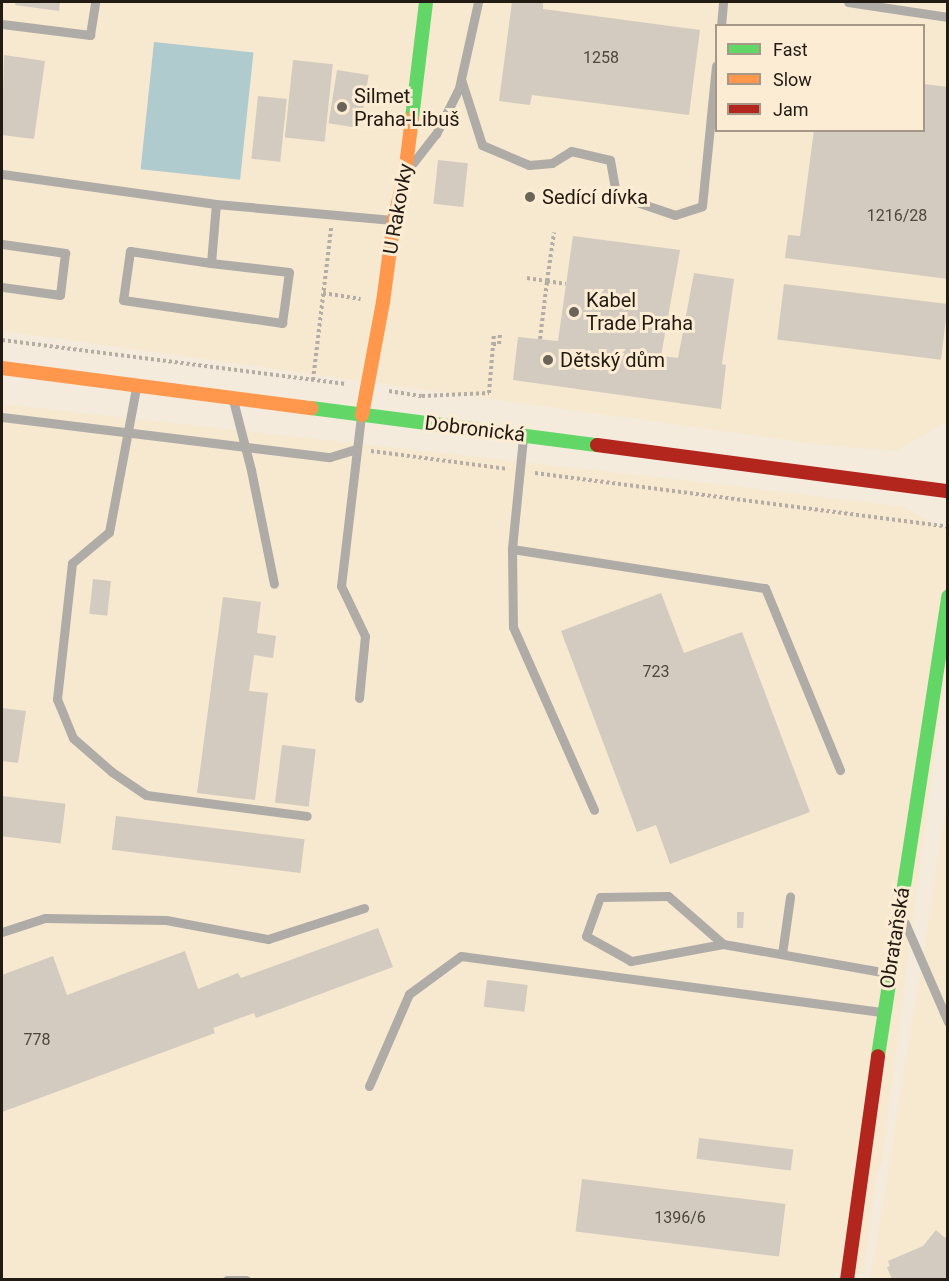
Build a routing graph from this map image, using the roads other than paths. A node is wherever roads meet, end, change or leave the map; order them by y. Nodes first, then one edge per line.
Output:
1 (95, 2) edge
2 (426, 2) edge
3 (478, 2) edge
4 (723, 2) edge
5 (848, 2) edge
6 (948, 17) edge
7 (2, 24) edge
8 (721, 24) edge
9 (461, 79) junction
10 (715, 85) edge
11 (2, 174) edge
12 (405, 174) junction
13 (216, 204) junction
14 (394, 220) junction
15 (2, 244) edge
16 (211, 263) junction
17 (2, 287) edge
18 (2, 368) edge
19 (136, 386) junction
20 (232, 398) junction
21 (362, 415) junction
22 (2, 417) edge
23 (126, 432) junction
24 (523, 436) junction
25 (244, 447) junction
26 (356, 449) junction
27 (948, 491) edge
28 (512, 549) junction
29 (274, 584) dead end
30 (948, 596) edge
31 (359, 698) dead end
32 (840, 770) dead end
33 (594, 810) dead end
34 (307, 816) dead end
35 (790, 897) dead end
36 (364, 908) dead end
37 (900, 910) junction
38 (2, 932) edge
39 (723, 944) junction
40 (782, 954) junction
41 (890, 973) junction
42 (884, 1012) junction
43 (948, 1022) edge
44 (369, 1086) dead end
45 (227, 1280) edge
46 (246, 1280) edge
47 (847, 1280) edge

1 - 7 lane
2 - 12 street, U Rakovky
3 - 9 lane
4 - 8 lane
5 - 6 lane
9 - 10 lane
9 - 12 lane
11 - 13 lane
12 - 14 street, U Rakovky
13 - 14 lane
13 - 16 lane
14 - 21 street, U Rakovky
15 - 17 lane
16 - 16 lane
18 - 19 street, Dobronická
19 - 20 street, Dobronická
19 - 23 lane
20 - 21 street, Dobronická
20 - 25 lane
21 - 24 street, Dobronická
21 - 26 lane
22 - 23 lane
23 - 25 lane
23 - 34 lane
24 - 27 street, Dobronická
24 - 28 lane
25 - 26 lane
25 - 29 lane
26 - 31 lane
28 - 32 lane
28 - 33 lane
30 - 37 street, Obrataňská
35 - 40 lane
36 - 38 lane
37 - 41 street, Obrataňská
37 - 43 lane
39 - 39 lane
39 - 40 lane
40 - 41 lane
41 - 42 street, Obrataňská
42 - 44 lane
42 - 47 street, Obrataňská
45 - 46 lane

